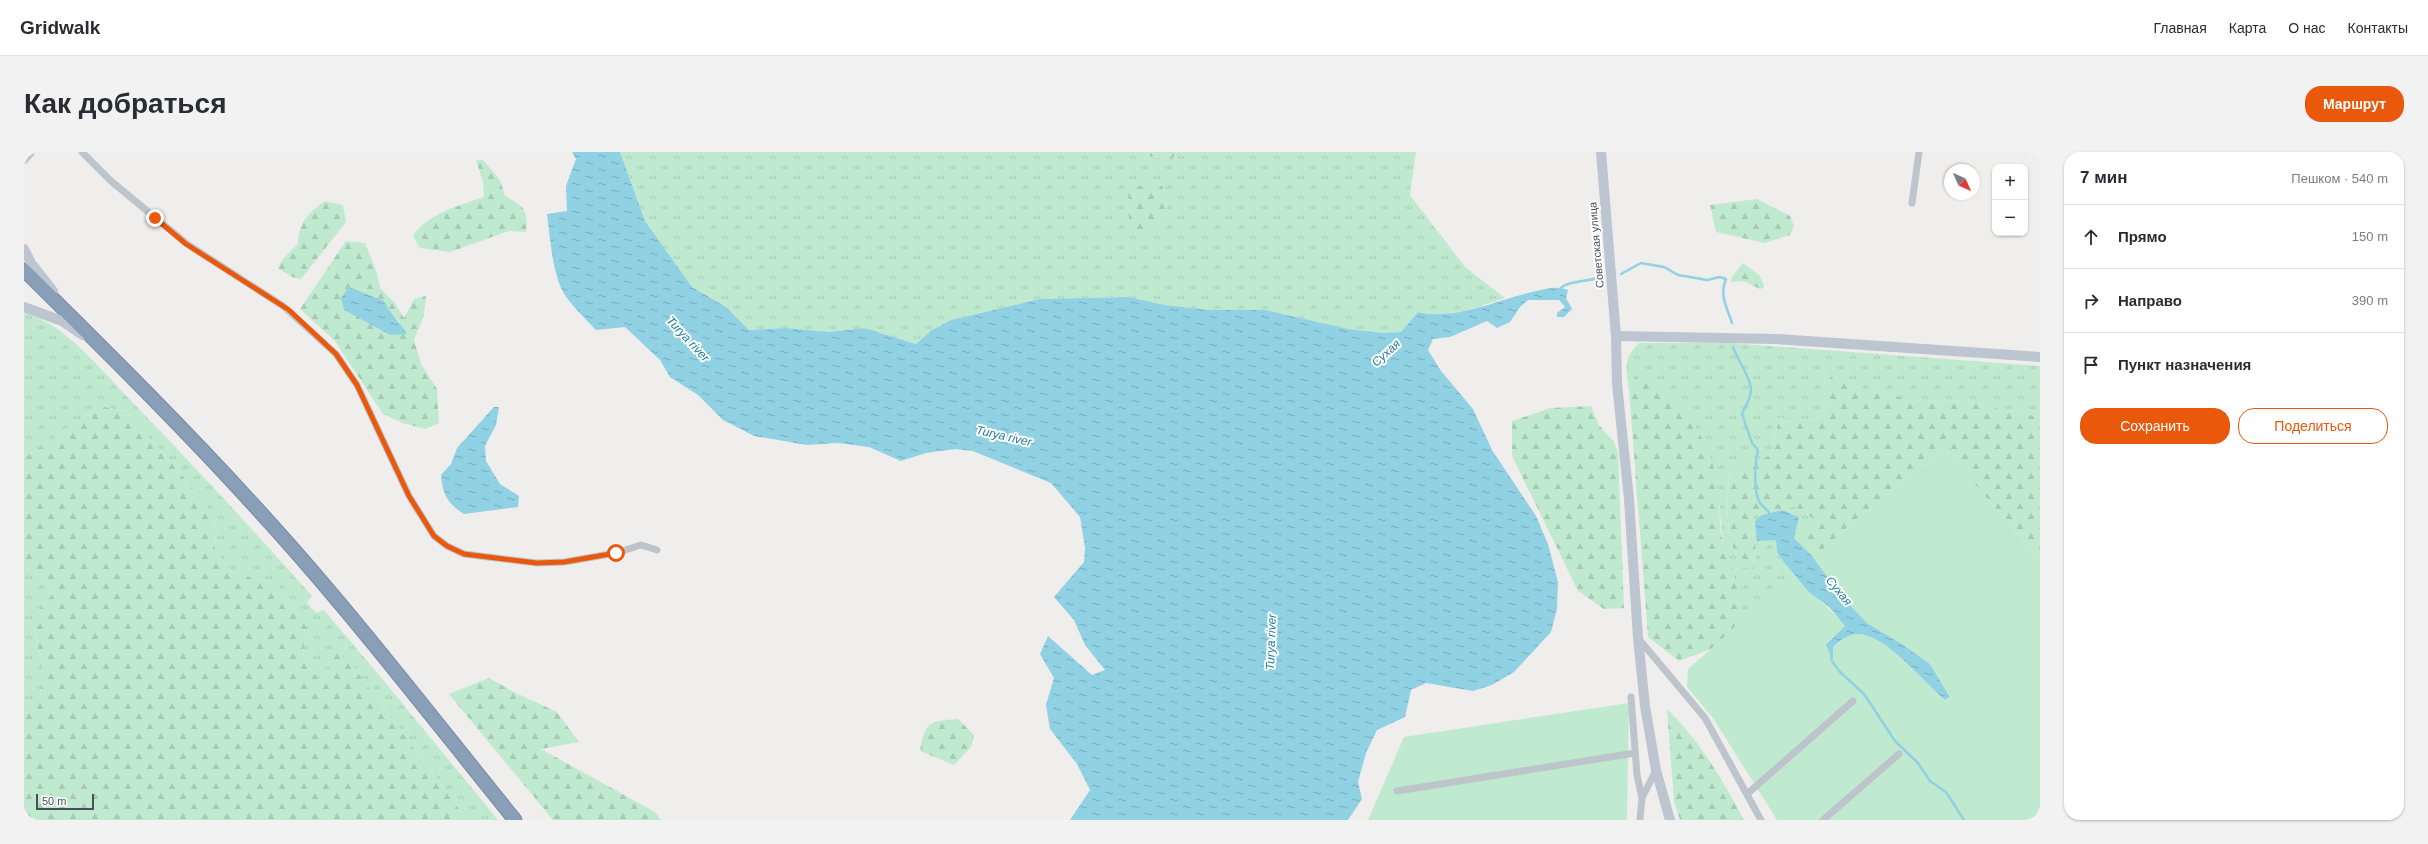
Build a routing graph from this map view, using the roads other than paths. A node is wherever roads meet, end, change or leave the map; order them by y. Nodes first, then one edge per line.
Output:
1 (30, 152) edge
2 (82, 152) edge
3 (1601, 152) edge
4 (1919, 152) edge
5 (24, 159) edge
6 (1912, 203) dead end
7 (24, 249) edge
8 (24, 270) edge
9 (60, 305) junction
10 (24, 307) edge
11 (1616, 336) junction
12 (110, 356) junction
13 (2040, 356) edge
14 (657, 550) dead end
15 (1638, 638) junction
16 (1631, 697) dead end
17 (1853, 701) dead end
18 (1636, 754) junction
19 (1899, 754) dead end
20 (1656, 770) junction
21 (1397, 791) dead end
22 (1747, 794) junction
23 (1642, 798) junction
24 (515, 820) edge
25 (1640, 820) edge
26 (1670, 820) edge
27 (1761, 820) edge
28 (1823, 820) edge

1 - 5 main road
2 - 14 street
3 - 11 main road, Советская улица
4 - 6 street
7 - 9 main road
8 - 9 highway
9 - 12 highway
10 - 12 main road
11 - 13 main road
11 - 15 main road, Советская улица
12 - 24 highway
15 - 20 main road, Советская улица
15 - 22 street
16 - 18 street
17 - 22 street
18 - 21 street
18 - 23 street
19 - 28 street
20 - 23 street
20 - 26 main road, Советская улица
22 - 27 street
23 - 25 street

